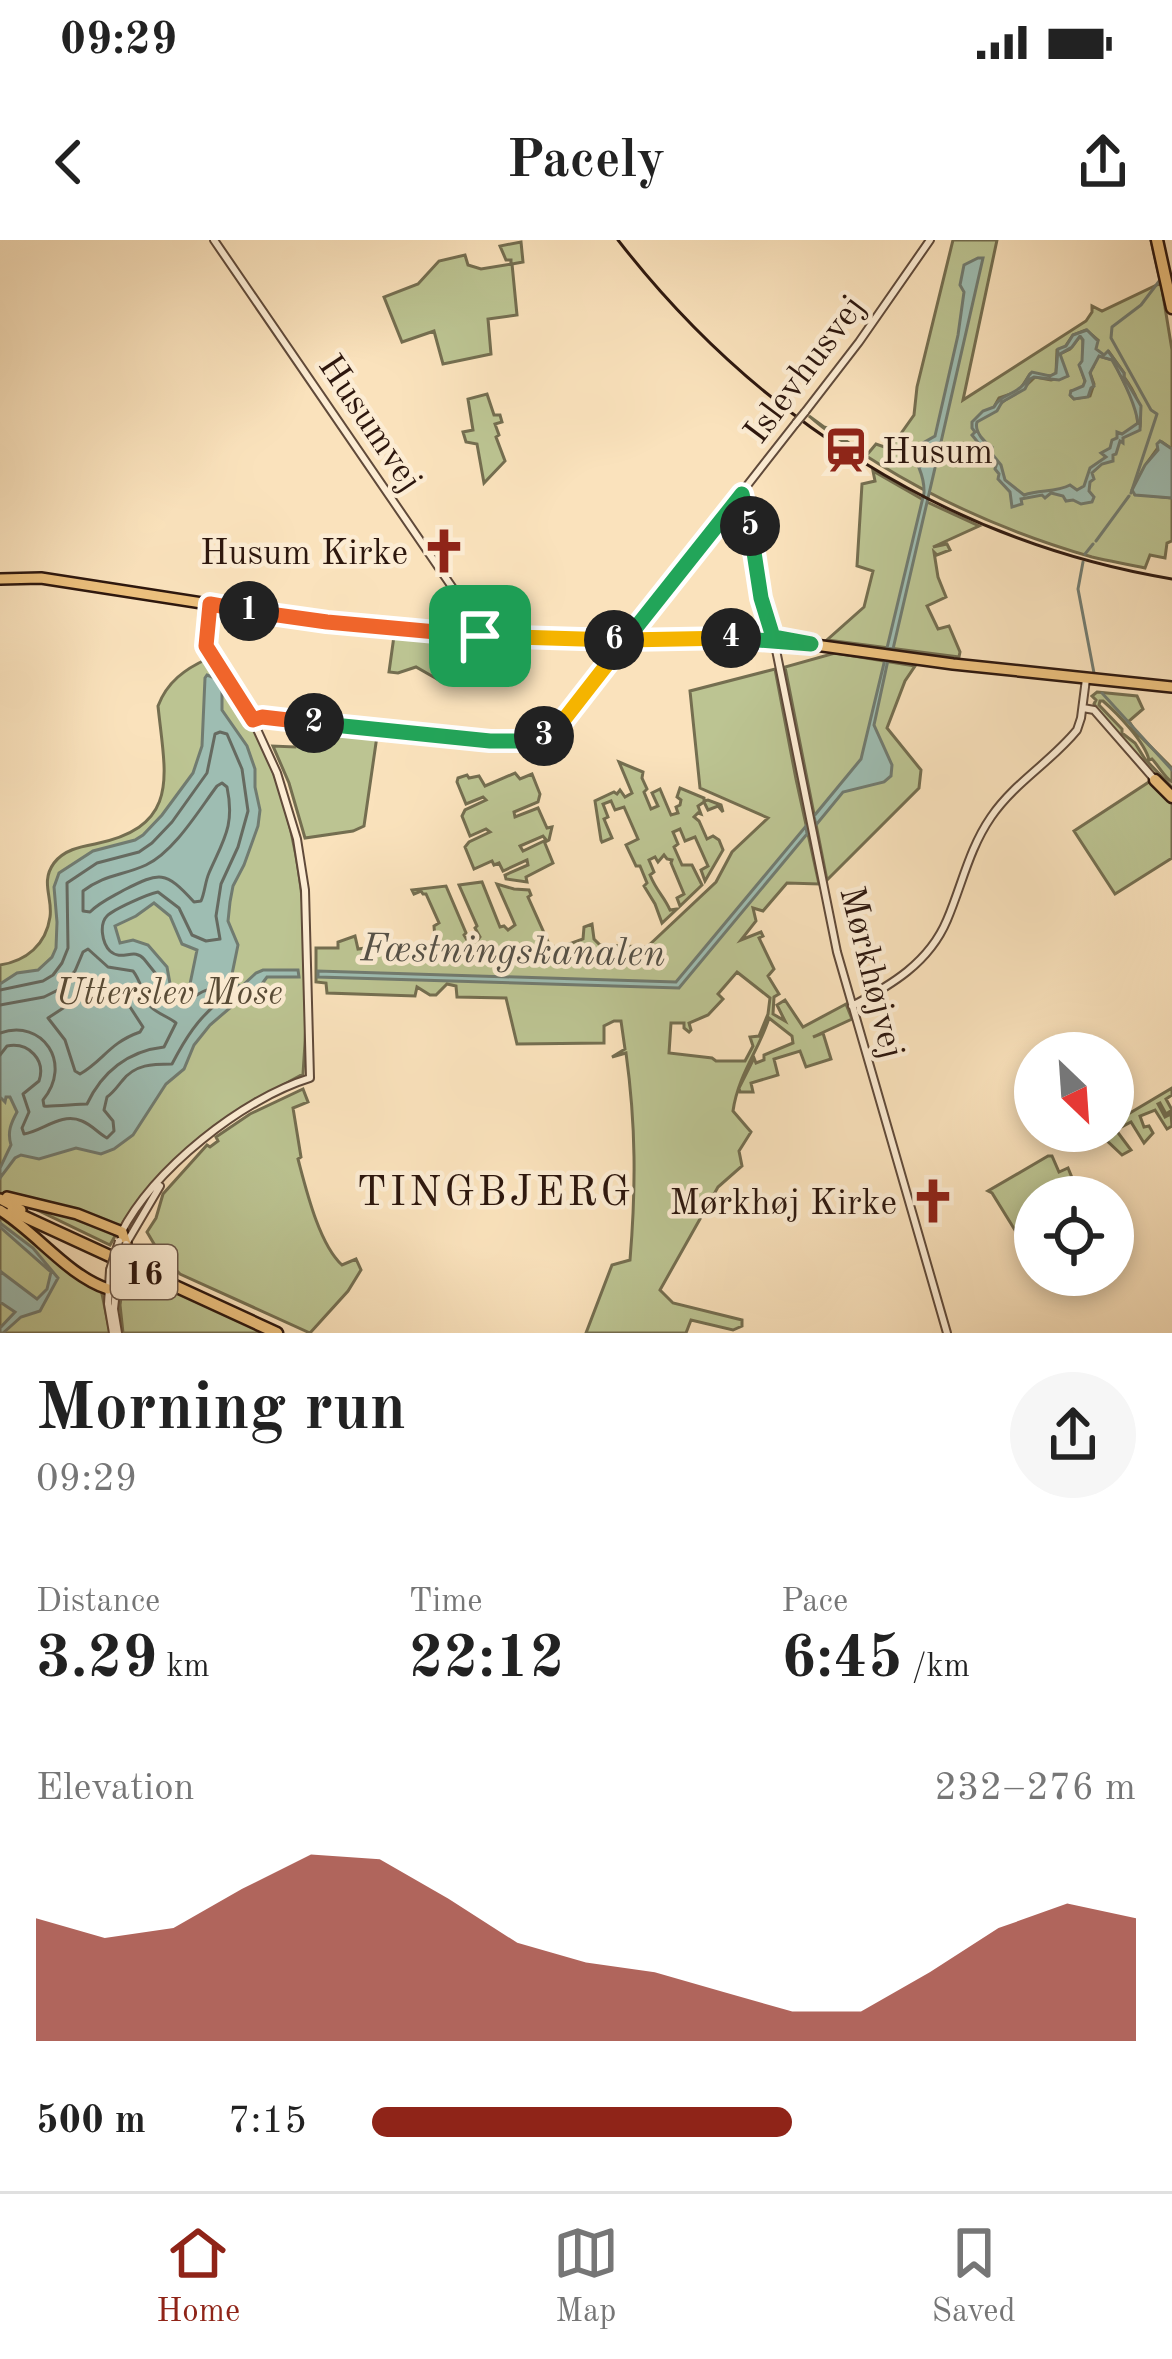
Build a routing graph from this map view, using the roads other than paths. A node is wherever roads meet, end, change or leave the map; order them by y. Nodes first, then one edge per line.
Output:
1 (214, 240) edge
2 (930, 240) edge
3 (1161, 240) edge
4 (1172, 278) edge
5 (1172, 308) edge
6 (742, 494) junction
7 (0, 580) edge
8 (210, 604) junction
9 (480, 636) junction
10 (774, 638) junction
11 (626, 640) junction
12 (1086, 682) junction
13 (1172, 690) edge
14 (1082, 710) junction
15 (253, 720) junction
16 (1155, 780) joint
17 (1172, 797) edge
18 (852, 1006) junction
19 (2, 1204) edge
20 (122, 1239) junction
21 (130, 1260) joint
22 (113, 1279) junction
23 (115, 1333) edge
24 (277, 1333) edge
25 (291, 1333) edge
26 (945, 1333) edge

1 - 9 street, Husumvej
2 - 6 street, Islevhusvej, bridge
3 - 4 highway
3 - 5 highway
6 - 10 street, Mørkhøjvej
6 - 11 street, Islevhusvej
7 - 8 main road
8 - 9 main road
8 - 15 street
9 - 11 main road
10 - 11 main road
10 - 12 main road
10 - 18 street, Mørkhøjvej
11 - 15 street, Islevhusvej
12 - 13 main road
12 - 14 street
14 - 16 street
14 - 18 street
15 - 20 street
16 - 17 highway
18 - 26 street, Mørkhøjvej
19 - 20 main road
19 - 21 main road, 16
19 - 22 main road
19 - 24 highway, 16
20 - 22 street, bridge
21 - 25 highway, 16
22 - 23 street

